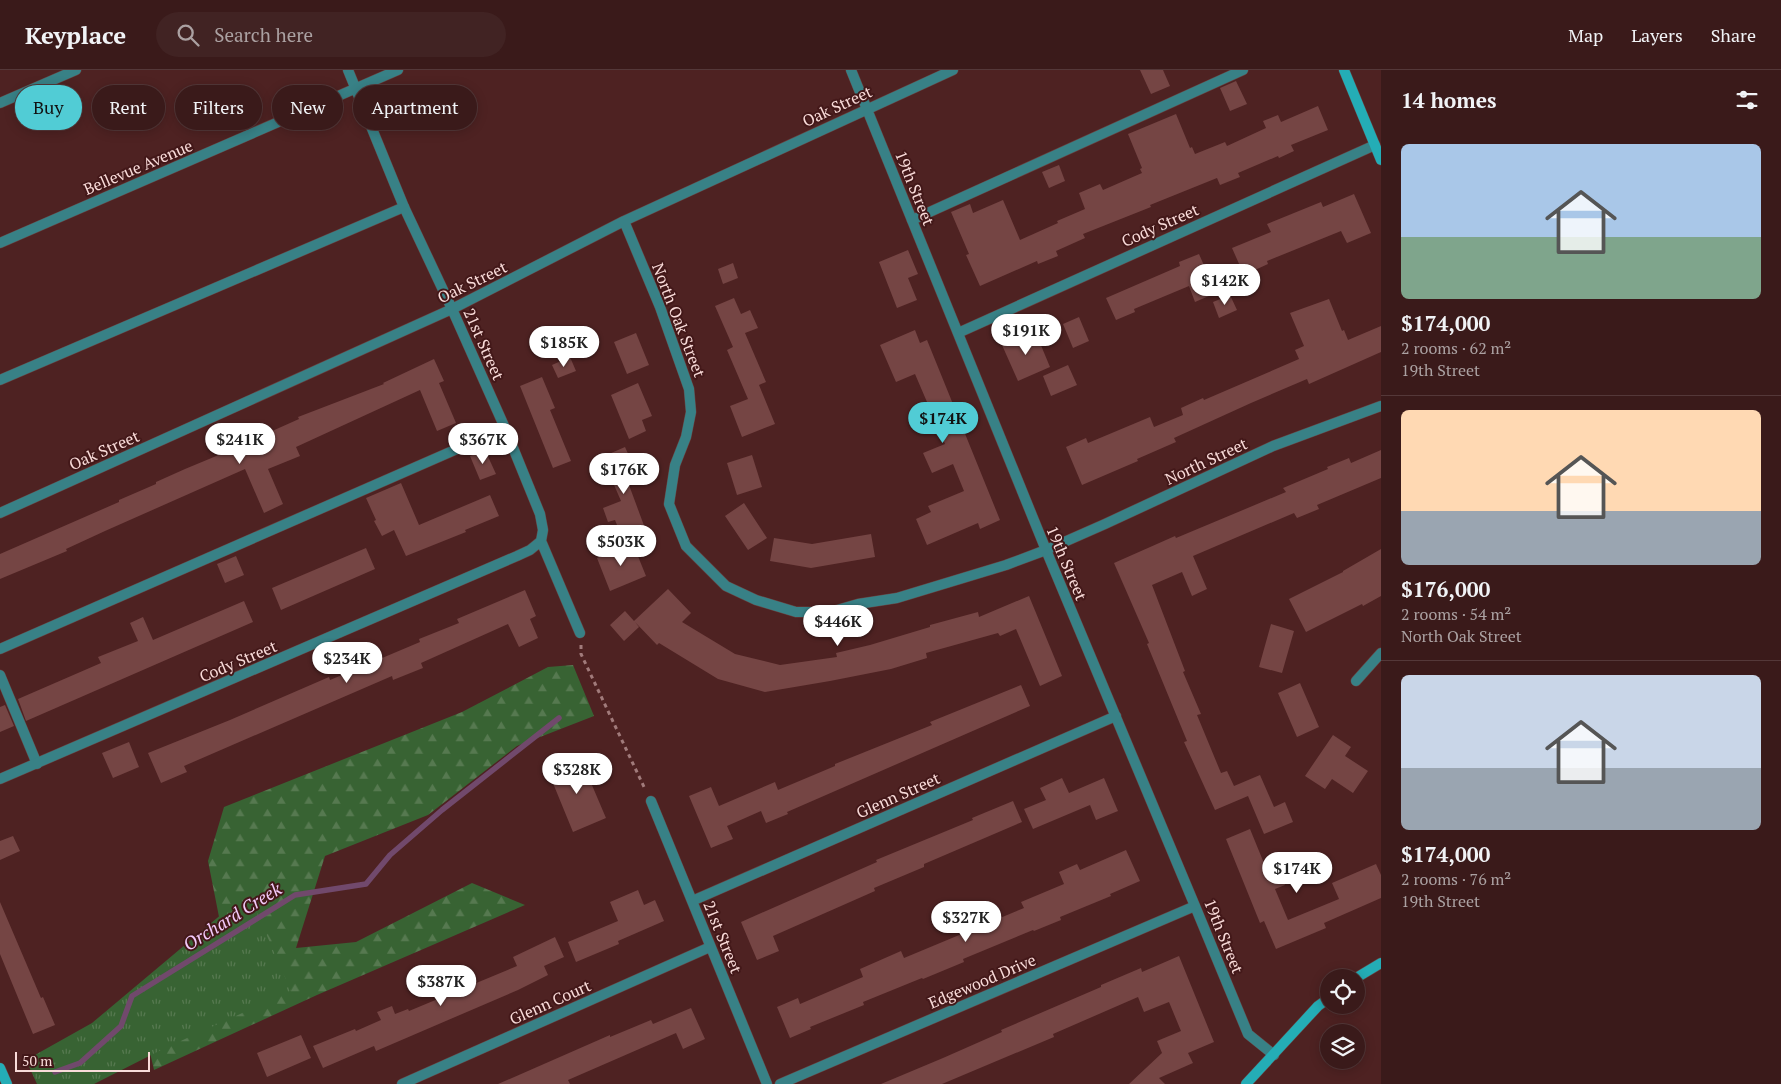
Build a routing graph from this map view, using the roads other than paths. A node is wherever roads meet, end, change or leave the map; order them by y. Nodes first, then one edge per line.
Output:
1 (76, 70) edge
2 (348, 70) edge
3 (398, 70) edge
4 (851, 70) edge
5 (953, 70) edge
6 (1243, 70) edge
7 (1344, 70) edge
8 (354, 85) edge
9 (365, 85) edge
10 (353, 90) edge
11 (0, 103) edge
12 (867, 109) junction
13 (373, 130) edge
14 (1375, 145) junction
15 (1381, 160) edge
16 (404, 207) junction
17 (912, 220) junction
18 (624, 222) junction
19 (0, 243) edge
20 (452, 309) junction
21 (958, 333) junction
22 (0, 380) edge
23 (1381, 406) edge
24 (505, 428) junction
25 (0, 513) edge
26 (541, 541) junction
27 (1046, 550) junction
28 (580, 633) road end
29 (0, 649) edge
30 (1381, 653) edge
31 (0, 675) edge
32 (1356, 681) dead end
33 (1116, 716) junction
34 (37, 764) junction
35 (0, 780) edge
36 (651, 801) road end
37 (692, 901) junction
38 (1195, 906) junction
39 (710, 948) junction
40 (1381, 963) edge
41 (1365, 973) edge
42 (1320, 1005) edge
43 (1274, 1055) junction
44 (0, 1068) edge
45 (7, 1084) edge
46 (402, 1084) edge
47 (767, 1084) edge
48 (780, 1084) edge
49 (1246, 1084) edge

1 - 11 street
2 - 8 street, 21st Street
3 - 9 street, Bellevue Avenue
4 - 12 street, 19th Street
5 - 12 street, Oak Street
6 - 17 street
7 - 14 street
10 - 19 street, Bellevue Avenue
12 - 17 street, 19th Street
12 - 18 street, Oak Street
13 - 16 street, 21st Street
14 - 15 street
14 - 21 street, Cody Street
16 - 20 street, 21st Street
16 - 22 street
17 - 21 street, 19th Street
18 - 20 street, Oak Street
18 - 27 street, North Oak Street
20 - 24 street, 21st Street
20 - 25 street, Oak Street
21 - 27 street, 19th Street
23 - 27 street, North Street
24 - 26 street, 21st Street
24 - 29 street
26 - 28 street, 21st Street
26 - 34 street, Cody Street
27 - 33 street, 19th Street
30 - 32 street
31 - 34 street
33 - 37 street, Glenn Street
33 - 38 street, 19th Street
34 - 35 street, Cody Street
36 - 37 street, 21st Street
37 - 39 street, 21st Street
38 - 43 street, 19th Street
38 - 48 street, Edgewood Drive
39 - 46 street, Glenn Court
39 - 47 street, 21st Street
40 - 41 street
42 - 43 street
43 - 49 street
44 - 45 street

